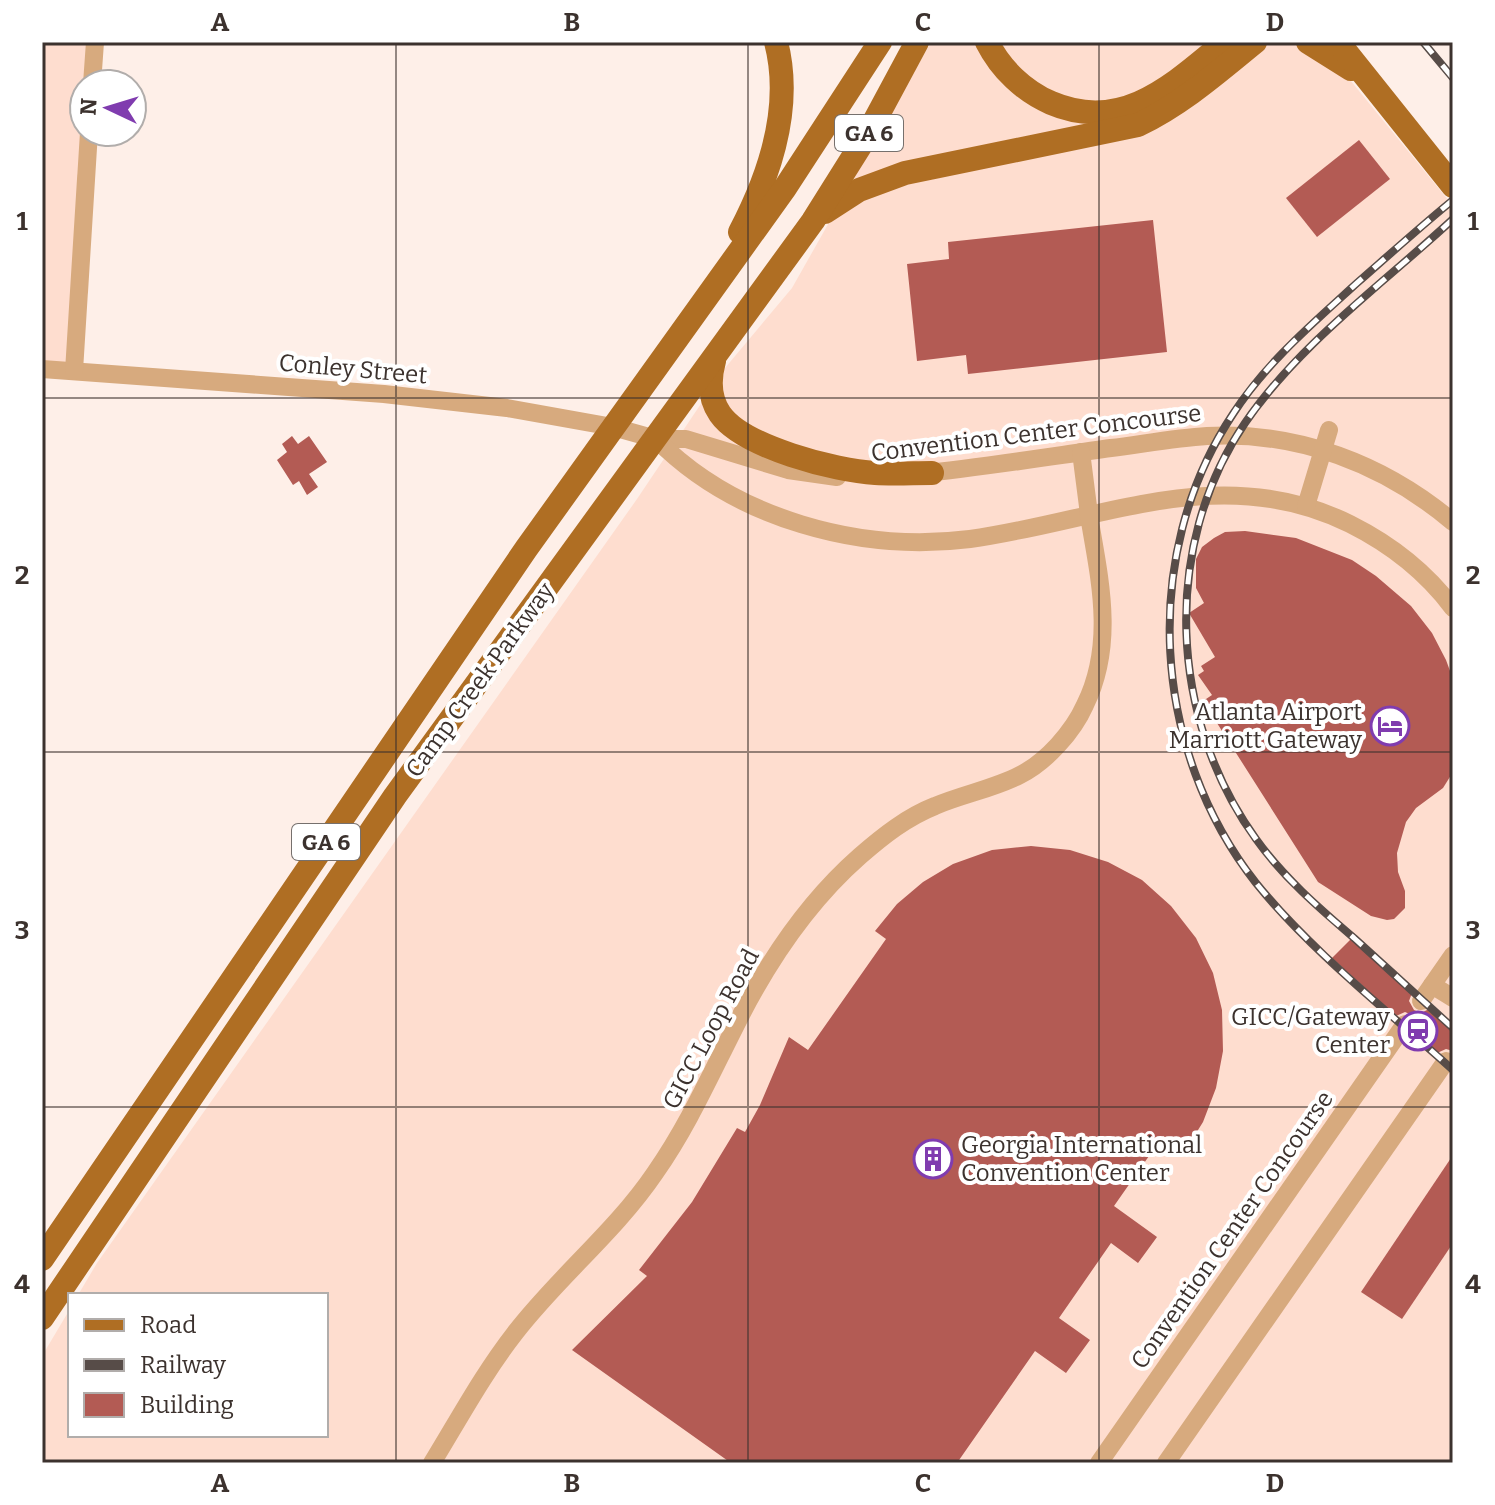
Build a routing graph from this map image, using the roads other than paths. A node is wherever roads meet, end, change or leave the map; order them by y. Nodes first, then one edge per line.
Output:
1 (95, 42) edge
2 (776, 42) edge
3 (880, 42) edge
4 (917, 42) edge
5 (987, 42) edge
6 (1225, 42) edge
7 (1255, 42) edge
8 (1308, 42) edge
9 (1338, 42) edge
10 (93, 68) edge
11 (1373, 84) junction
12 (88, 148) edge
13 (1453, 186) edge
14 (813, 221) junction
15 (699, 309) junction
16 (716, 357) junction
17 (42, 369) edge
18 (74, 371) junction
19 (613, 427) junction
20 (1329, 430) dead end
21 (656, 439) junction
22 (1323, 450) junction
23 (1081, 452) junction
24 (932, 473) junction
25 (1306, 506) junction
26 (1089, 515) junction
27 (1453, 522) edge
28 (1453, 608) edge
29 (1453, 955) edge
30 (1432, 985) junction
31 (1453, 998) edge
32 (1421, 1001) dead end
33 (1405, 1024) dead end
34 (1446, 1061) dead end
35 (42, 1259) edge
36 (42, 1318) edge
37 (432, 1463) edge
38 (1099, 1463) edge
39 (1166, 1463) edge

1 - 10 street
2 - 15 main road
3 - 15 main road, Camp Creek Parkway / GA 6
4 - 14 main road, Camp Creek Parkway / GA 6
5 - 6 main road
7 - 14 main road
8 - 11 main road
9 - 11 main road
11 - 13 main road
12 - 18 street
14 - 16 main road, Camp Creek Parkway / GA 6
15 - 19 main road, Camp Creek Parkway / GA 6
16 - 21 main road, Camp Creek Parkway / GA 6
16 - 24 main road
17 - 18 street, Conley Street
18 - 19 street, Conley Street
19 - 21 street, Conley Street
19 - 35 main road, Camp Creek Parkway / GA 6
20 - 22 street
21 - 24 street, Convention Center Concourse
21 - 26 street
21 - 36 main road, Camp Creek Parkway / GA 6
22 - 23 street, Convention Center Concourse
22 - 25 street
22 - 27 street, Convention Center Concourse
23 - 24 street, Convention Center Concourse
23 - 26 street, GICC Loop Road
25 - 26 street
25 - 28 street
26 - 37 street, GICC Loop Road
29 - 30 street
30 - 31 street
30 - 32 street
33 - 38 street, Convention Center Concourse
34 - 39 street

